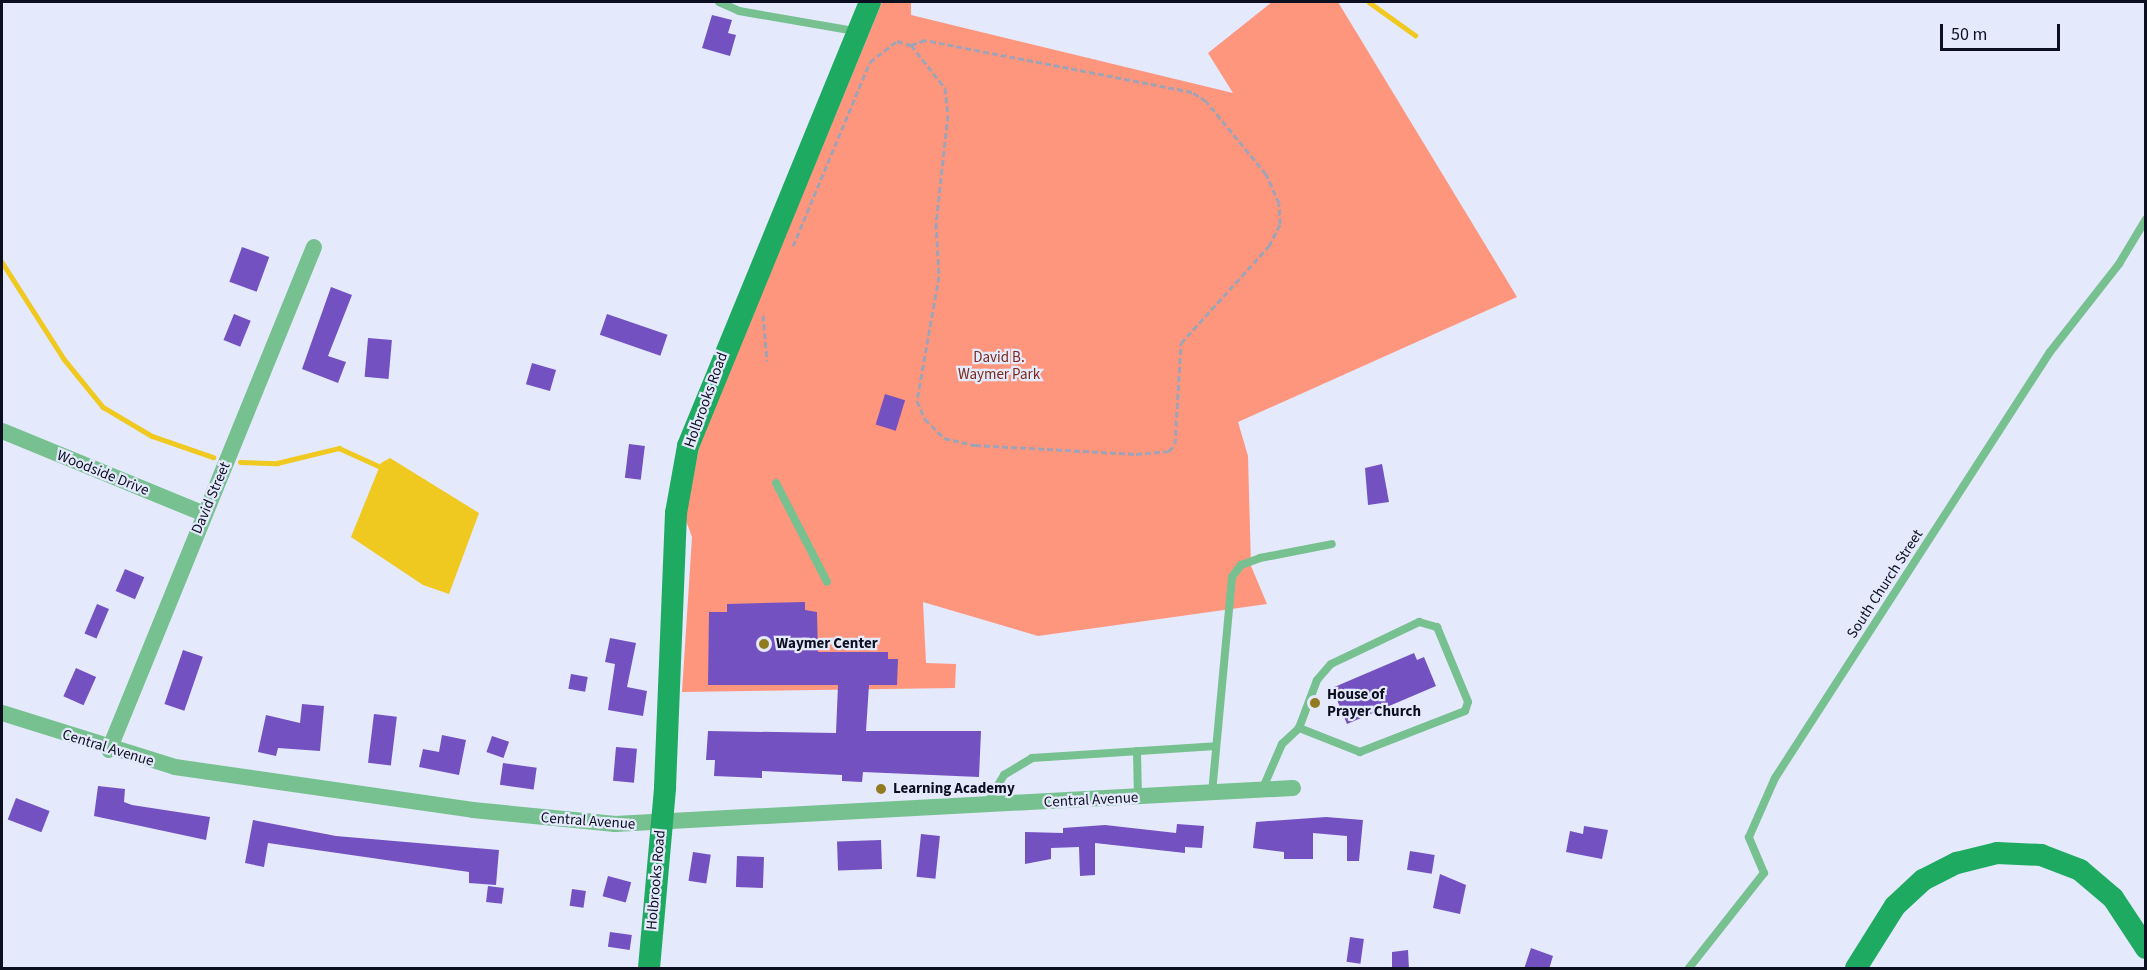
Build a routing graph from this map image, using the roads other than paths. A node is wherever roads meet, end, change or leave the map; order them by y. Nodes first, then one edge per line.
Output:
1 (720, 2) edge
2 (870, 2) edge
3 (859, 32) junction
4 (2145, 219) edge
5 (314, 247) dead end
6 (2, 431) edge
7 (776, 483) dead end
8 (204, 514) junction
9 (1332, 544) dead end
10 (826, 582) dead end
11 (2, 713) edge
12 (1299, 728) junction
13 (1216, 746) junction
14 (109, 750) junction
15 (1137, 751) junction
16 (1293, 788) dead end
17 (1262, 790) junction
18 (1212, 793) junction
19 (1138, 797) junction
20 (986, 805) junction
21 (660, 826) junction
22 (2145, 948) edge
23 (1857, 968) edge
24 (650, 969) edge
25 (1689, 969) edge

1 - 3 lane
2 - 3 street, Holbrooks Road
3 - 21 street, Holbrooks Road
4 - 25 lane, South Church Street
5 - 8 street, David Street
6 - 8 street, Woodside Drive
7 - 10 lane
8 - 14 street, David Street
9 - 13 lane
11 - 14 street, Central Avenue
12 - 12 lane
12 - 17 lane
13 - 15 lane
13 - 18 lane
14 - 21 street, Central Avenue
15 - 19 lane
15 - 20 lane
16 - 17 street, Central Avenue
17 - 18 street, Central Avenue
18 - 19 street, Central Avenue
19 - 20 street, Central Avenue
20 - 21 street, Central Avenue
21 - 24 street, Holbrooks Road
22 - 23 street

